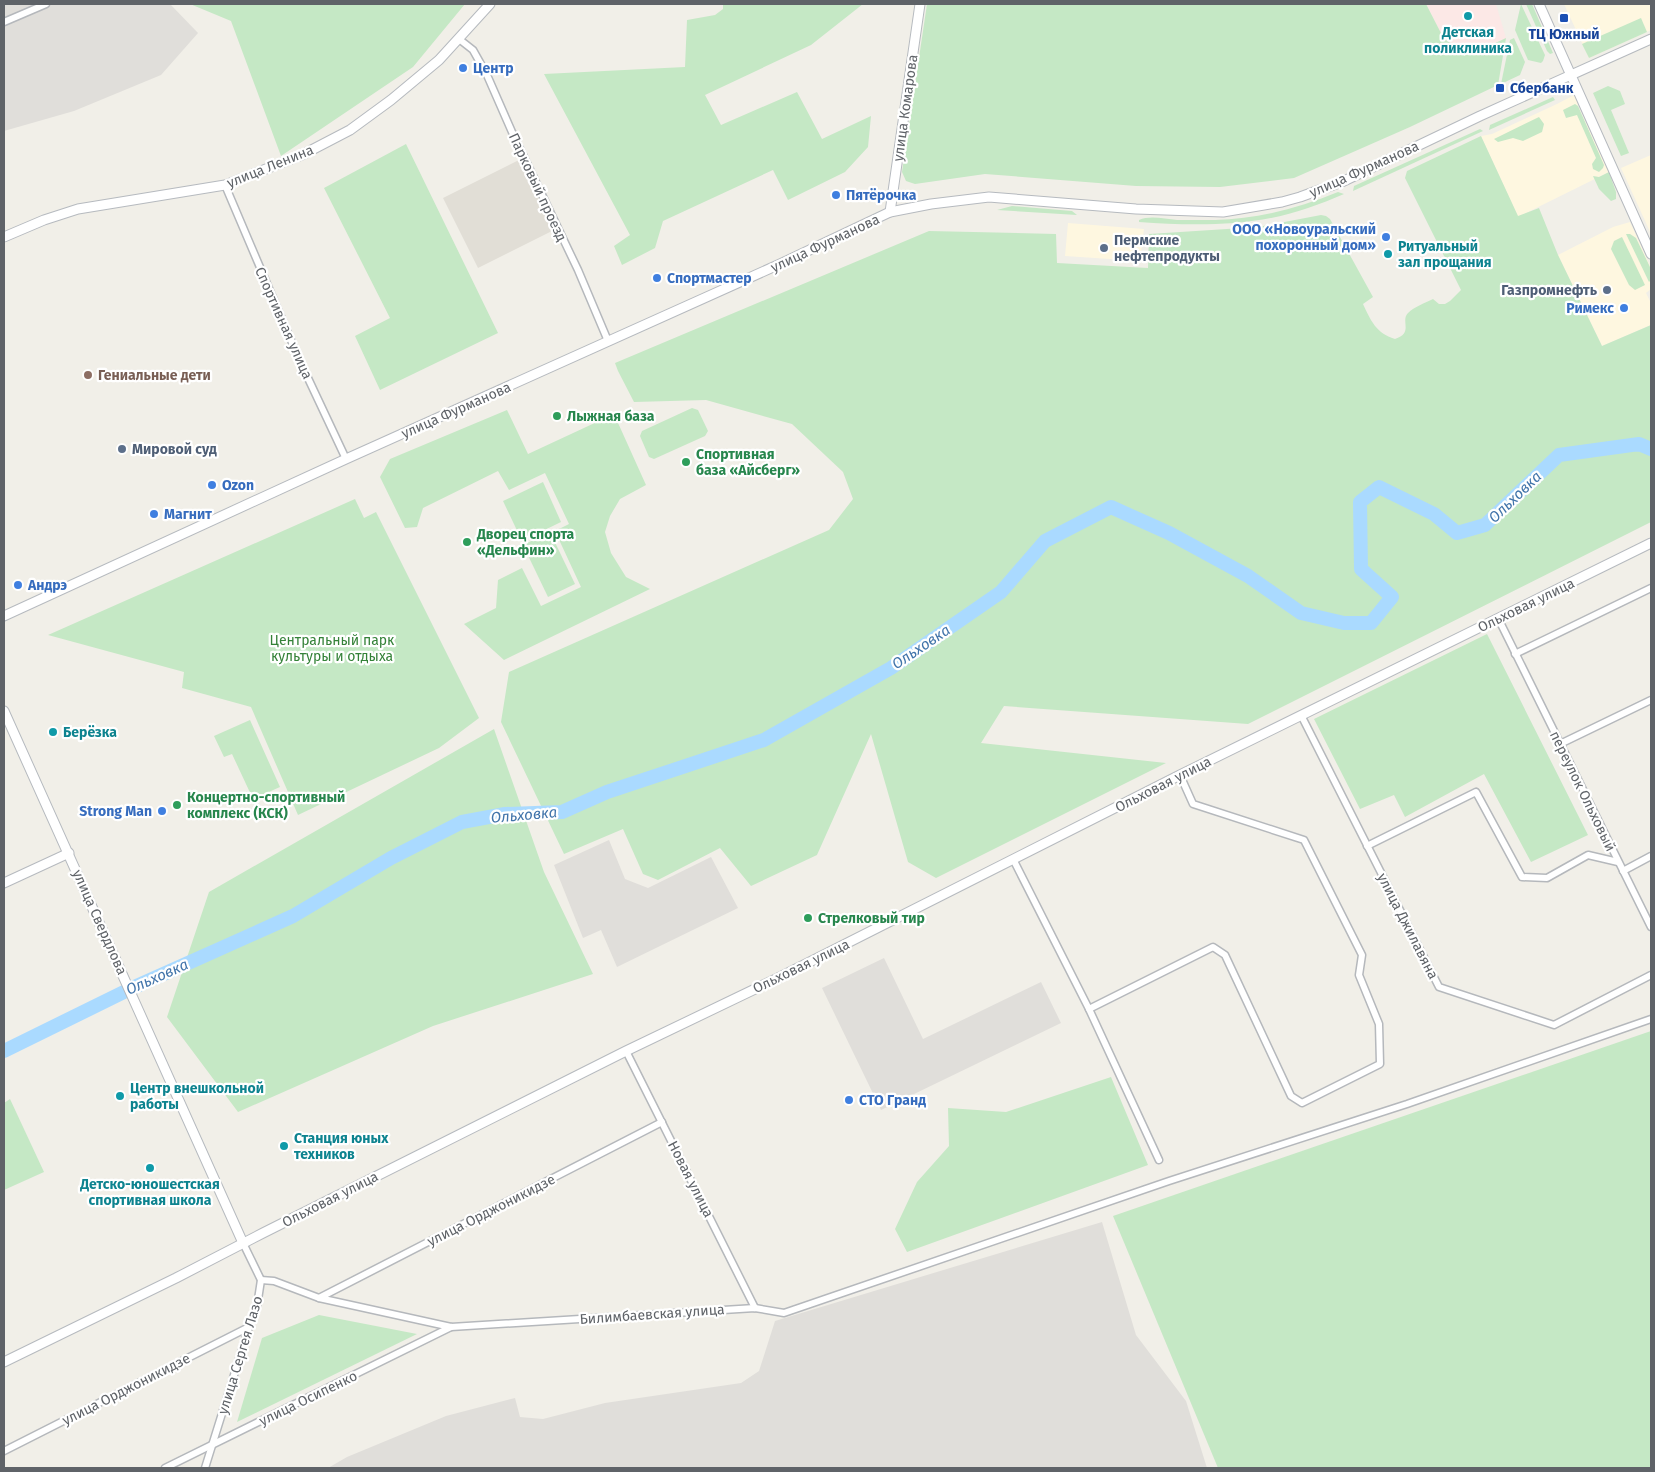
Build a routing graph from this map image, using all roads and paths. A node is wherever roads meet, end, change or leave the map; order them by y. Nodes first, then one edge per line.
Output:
1 (46, 4) edge
2 (490, 4) edge
3 (920, 4) edge
4 (1539, 4) edge
5 (4, 22) edge
6 (459, 39) junction
7 (1651, 39) edge
8 (1571, 75) junction
9 (225, 185) junction
10 (890, 212) junction
11 (4, 237) edge
12 (1651, 254) edge
13 (608, 341) junction
14 (346, 459) junction
15 (1651, 543) edge
16 (1651, 588) edge
17 (4, 616) edge
18 (1498, 618) junction
19 (1515, 654) junction
20 (1651, 700) edge
21 (4, 712) edge
22 (1301, 715) junction
23 (1560, 744) junction
24 (1180, 775) junction
25 (1367, 846) junction
26 (68, 853) junction
27 (1651, 856) edge
28 (1013, 859) junction
29 (1618, 862) junction
30 (1623, 871) junction
31 (4, 883) edge
32 (1651, 927) edge
33 (1651, 975) edge
34 (1089, 1009) junction
35 (1651, 1019) edge
36 (626, 1051) junction
37 (662, 1122) junction
38 (1159, 1160) dead end
39 (243, 1243) junction
40 (261, 1280) junction
41 (319, 1298) junction
42 (755, 1308) junction
43 (249, 1327) junction
44 (451, 1327) junction
45 (4, 1362) edge
46 (212, 1445) junction
47 (4, 1451) edge
48 (165, 1468) edge
49 (205, 1468) edge

1 - 5 street
2 - 6 main road, улица Ленина
3 - 10 main road, улица Комарова
4 - 8 main road
6 - 9 main road, улица Ленина
6 - 13 street, Парковый проезд
7 - 8 main road, улица Фурманова
8 - 10 main road, улица Фурманова
8 - 12 main road
9 - 11 main road, улица Ленина
9 - 14 street, Спортивная улица
10 - 13 main road, улица Фурманова
13 - 14 main road, улица Фурманова
14 - 17 main road, улица Фурманова
15 - 18 main road, Ольховая улица
16 - 19 street
18 - 19 street, переулок Ольховый
18 - 22 main road, Ольховая улица
19 - 23 street, переулок Ольховый
20 - 23 street
21 - 26 main road, улица Свердлова
22 - 24 main road, Ольховая улица
22 - 25 street, улица Джилавяна
23 - 29 street, переулок Ольховый
24 - 28 main road, Ольховая улица
24 - 34 street
25 - 29 street
25 - 33 street, улица Джилавяна
26 - 31 main road
26 - 39 main road, улица Свердлова
27 - 30 street
28 - 34 street
28 - 36 main road, Ольховая улица
29 - 30 street, переулок Ольховый
30 - 32 street, переулок Ольховый
34 - 38 street
35 - 42 street, Билимбаевская улица
36 - 37 street, Новая улица
36 - 39 main road, Ольховая улица
37 - 41 street, улица Орджоникидзе
37 - 42 street, Новая улица
39 - 40 street, улица Сергея Лазо
39 - 45 main road, Ольховая улица
40 - 41 street, Билимбаевская улица
40 - 43 street, улица Сергея Лазо
41 - 44 street, Билимбаевская улица
42 - 44 street, Билимбаевская улица
43 - 46 street, улица Сергея Лазо
43 - 47 street, улица Орджоникидзе
44 - 46 street, улица Осипенко
46 - 48 street, улица Осипенко
46 - 49 street, улица Сергея Лазо

